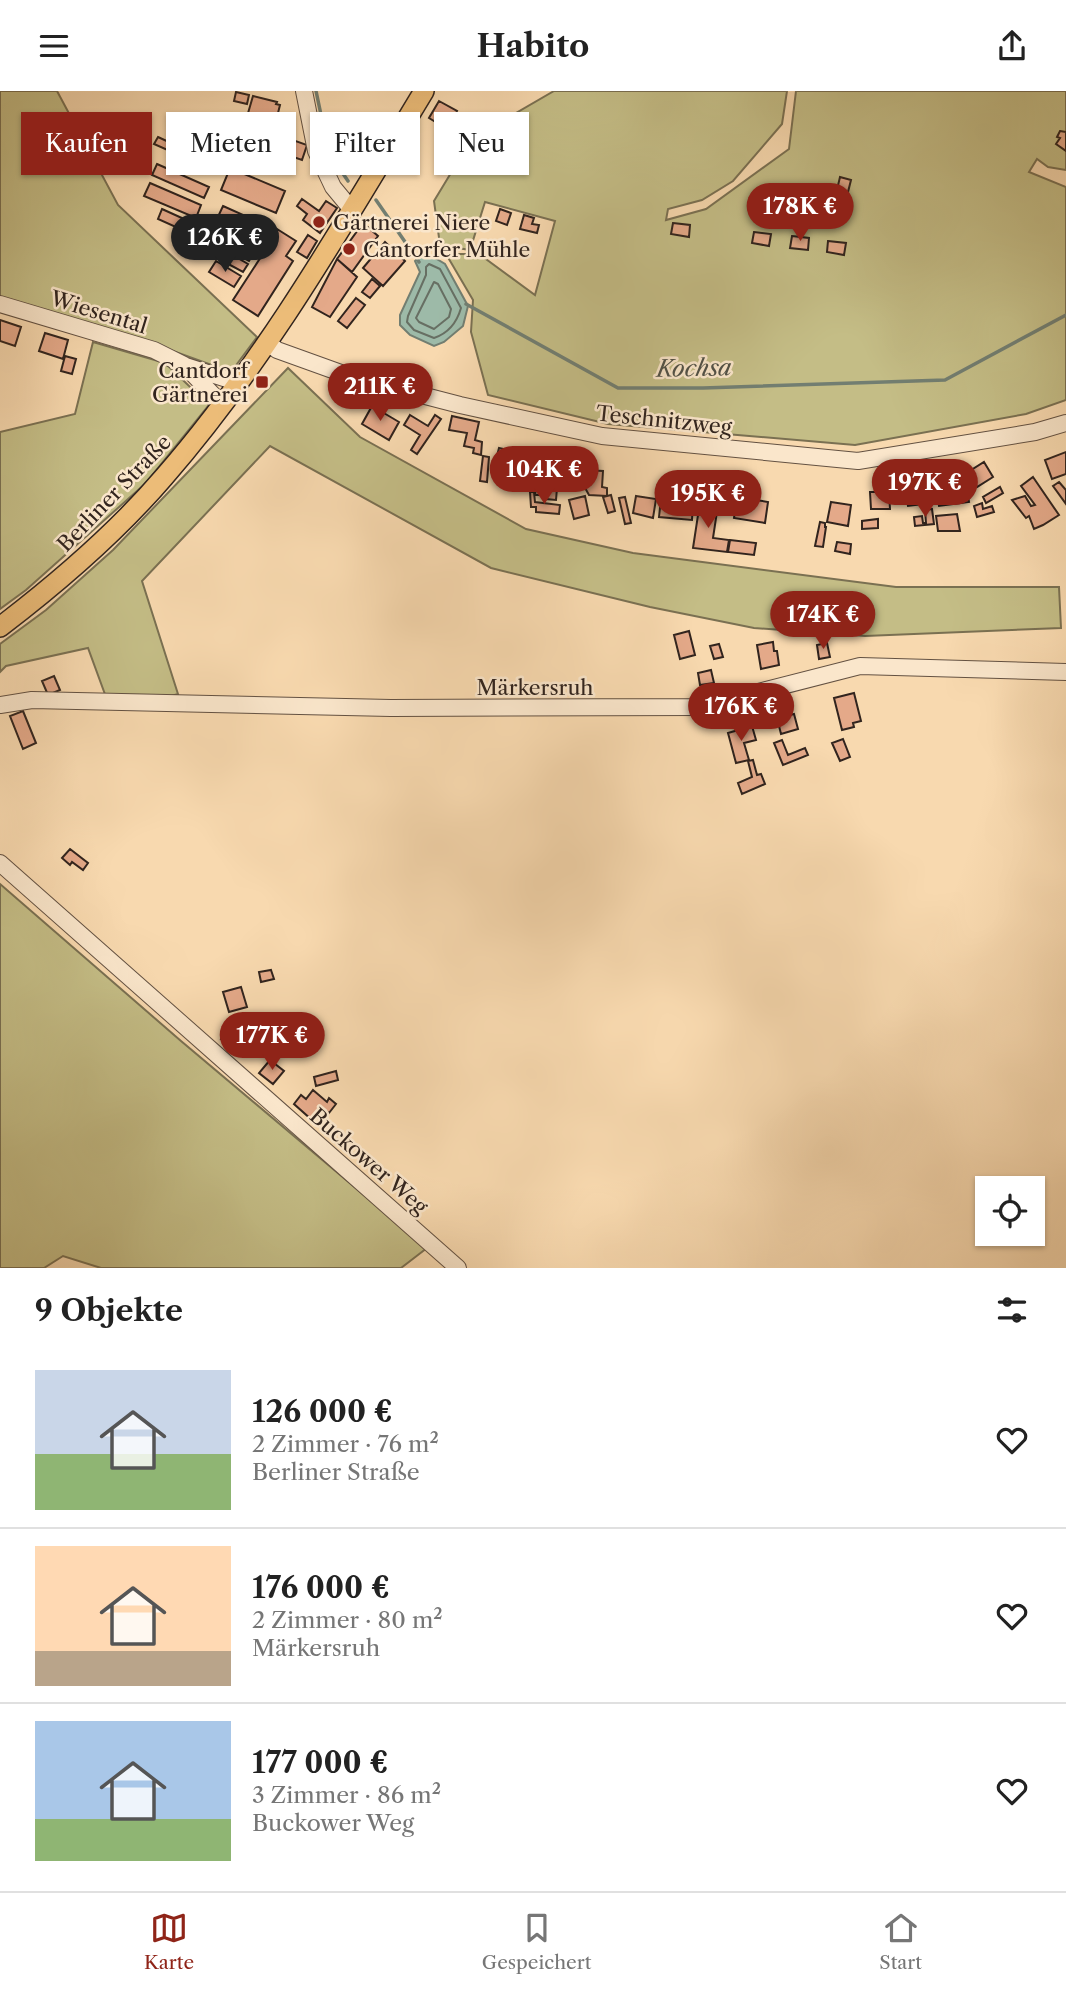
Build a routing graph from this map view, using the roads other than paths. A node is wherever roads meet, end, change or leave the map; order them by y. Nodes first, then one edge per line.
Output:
1 (304, 91) edge
2 (424, 91) edge
3 (352, 210) junction
4 (0, 305) edge
5 (267, 342) junction
6 (184, 365) junction
7 (239, 383) junction
8 (222, 404) junction
9 (1066, 423) edge
10 (0, 627) edge
11 (1066, 672) edge
12 (0, 705) edge
13 (0, 863) edge
14 (458, 1268) edge

1 - 3 street
2 - 3 main road, Berliner Straße
3 - 5 main road, Berliner Straße
4 - 6 street, Wiesental
5 - 7 main road, Berliner Straße
5 - 9 street, Teschnitzweg
6 - 7 street, Wiesental
6 - 8 street, Wiesental
7 - 8 main road, Berliner Straße
8 - 10 main road, Berliner Straße
11 - 12 street, Märkersruh
13 - 14 street, Buckower Weg

